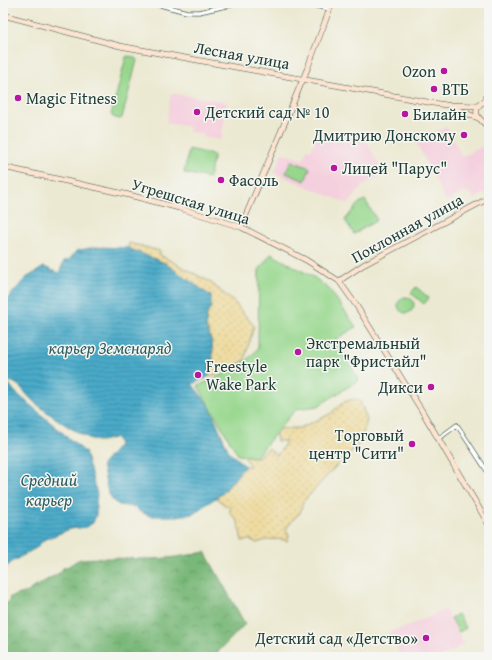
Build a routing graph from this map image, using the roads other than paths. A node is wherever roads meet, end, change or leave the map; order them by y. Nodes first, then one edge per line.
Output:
1 (152, 3) edge
2 (240, 3) edge
3 (304, 3) edge
4 (332, 3) edge
5 (330, 9) junction
6 (3, 14) edge
7 (303, 79) junction
8 (489, 90) edge
9 (487, 101) edge
10 (446, 105) junction
11 (478, 106) junction
12 (478, 118) junction
13 (487, 124) edge
14 (489, 128) edge
15 (3, 167) edge
16 (489, 198) edge
17 (241, 227) junction
18 (339, 281) junction
19 (438, 439) junction
20 (489, 474) edge
21 (489, 525) edge

1 - 2 street
3 - 5 street
4 - 5 street
5 - 7 street
6 - 7 street, Лесная улица
7 - 10 street, Лесная улица
7 - 17 street
8 - 9 street
9 - 11 street
10 - 11 street, Лесная улица
10 - 12 street
11 - 12 street
12 - 13 street
13 - 14 street
15 - 17 street, Угрешская улица
16 - 18 street, Поклонная улица
17 - 18 street, Угрешская улица
18 - 19 street, Угрешская улица
19 - 20 street
19 - 21 street, Угрешская улица

